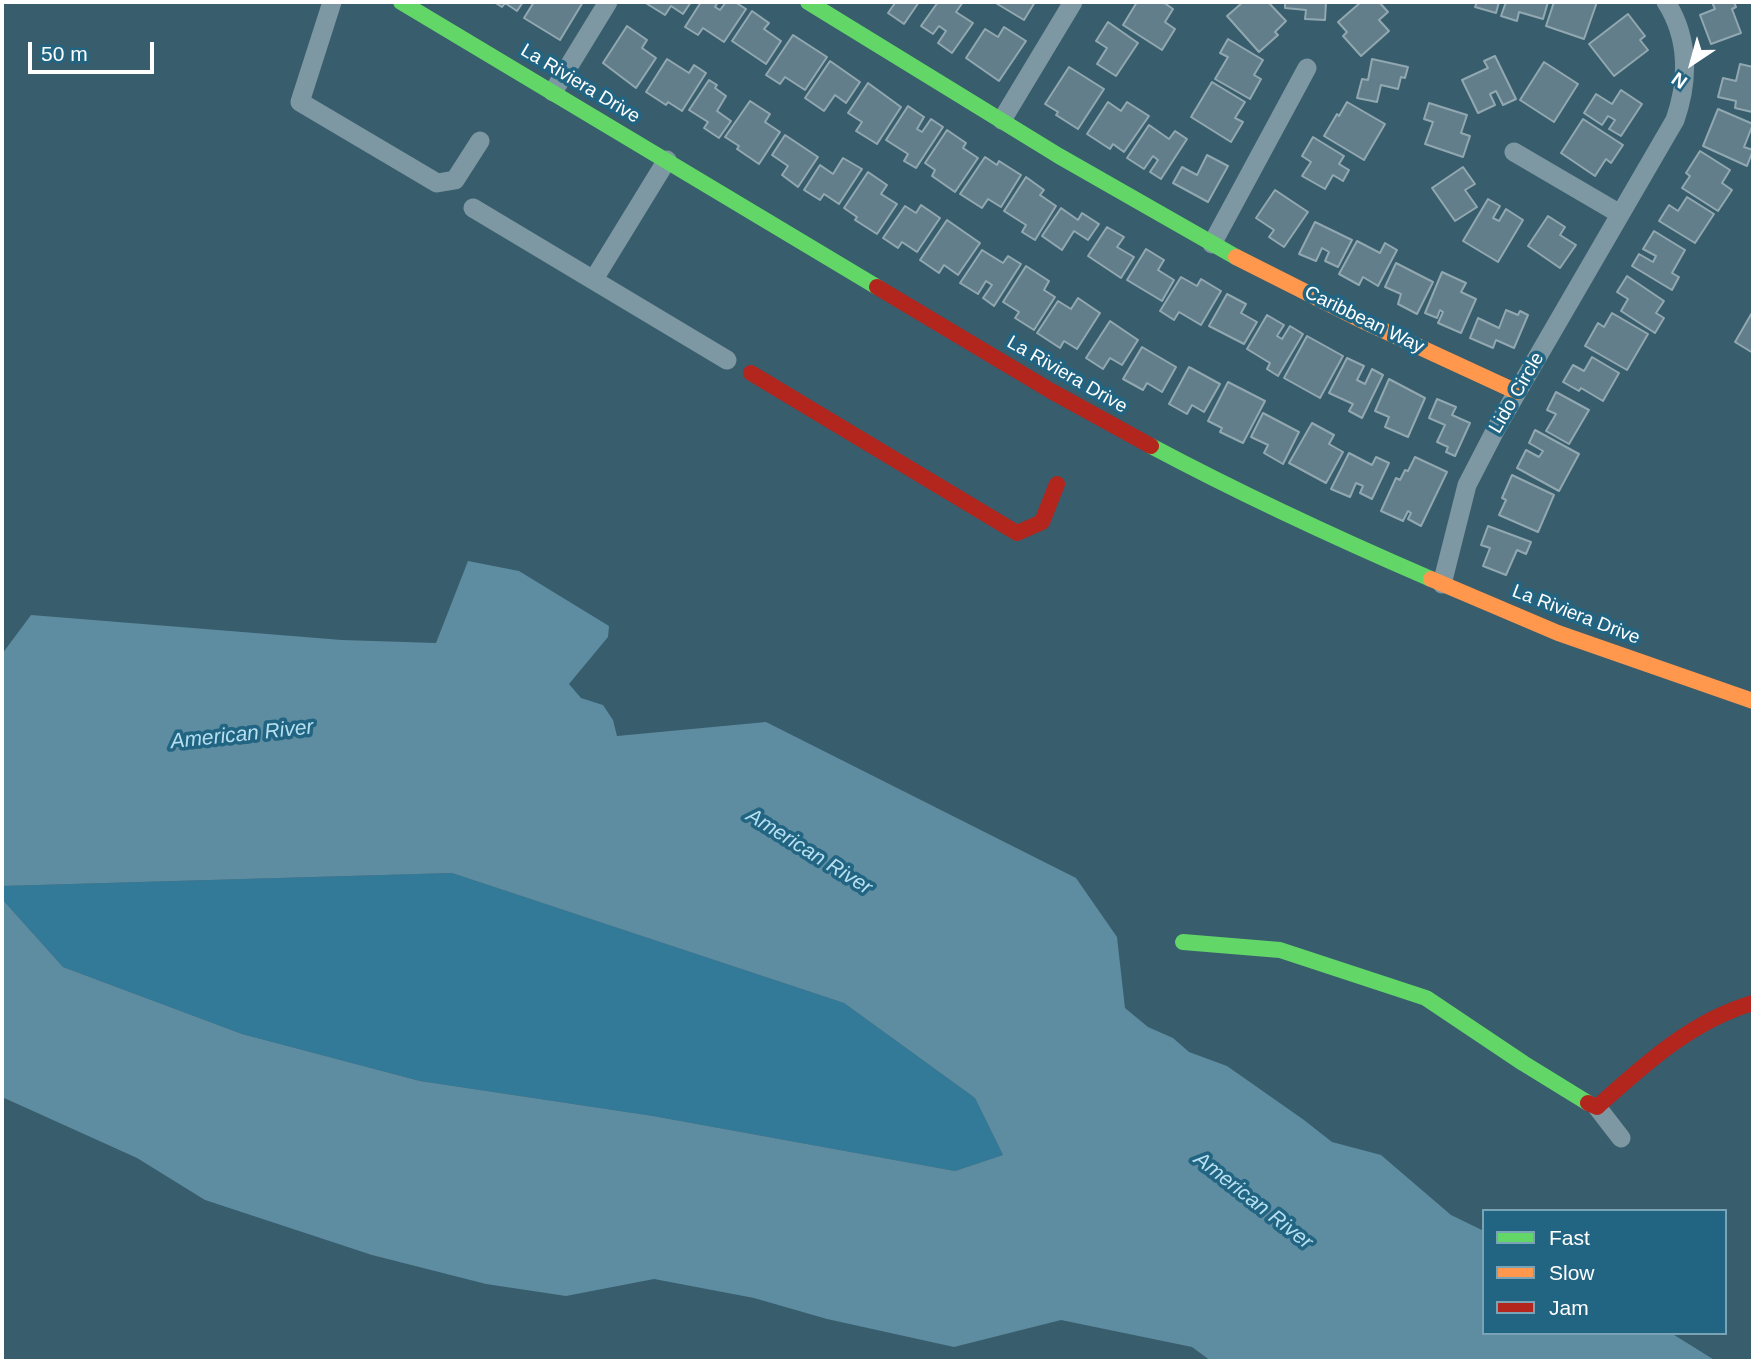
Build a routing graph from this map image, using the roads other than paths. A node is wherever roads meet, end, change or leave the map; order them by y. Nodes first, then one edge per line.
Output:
1 (332, 2) edge
2 (401, 2) edge
3 (608, 2) edge
4 (808, 2) edge
5 (1073, 2) edge
6 (1665, 2) edge
7 (836, 9) edge
8 (1307, 68) dead end
9 (553, 92) junction
10 (1002, 120) junction
11 (480, 141) dead end
12 (1514, 152) dead end
13 (667, 160) junction
14 (473, 208) dead end
15 (1620, 214) junction
16 (1212, 244) junction
17 (594, 279) junction
18 (727, 360) dead end
19 (751, 373) dead end
20 (1517, 392) junction
21 (1057, 484) dead end
22 (1442, 584) junction
23 (1753, 701) edge
24 (1183, 942) dead end
25 (1753, 1003) edge
26 (1598, 1107) junction
27 (1620, 1138) dead end

1 - 11 street
2 - 9 street, La Riviera Drive
3 - 9 street
4 - 7 street, Caribbean Way
5 - 10 street
6 - 15 street, Lido Circle
7 - 10 street, Caribbean Way
8 - 16 street
9 - 13 street, La Riviera Drive
10 - 16 street, Caribbean Way
12 - 15 street
13 - 17 street
13 - 22 street, La Riviera Drive
14 - 17 street
15 - 20 street, Lido Circle
16 - 20 street, Caribbean Way
17 - 18 street
19 - 21 street
20 - 22 street, Lido Circle
22 - 23 street, La Riviera Drive
24 - 26 street
25 - 26 street
26 - 27 street

